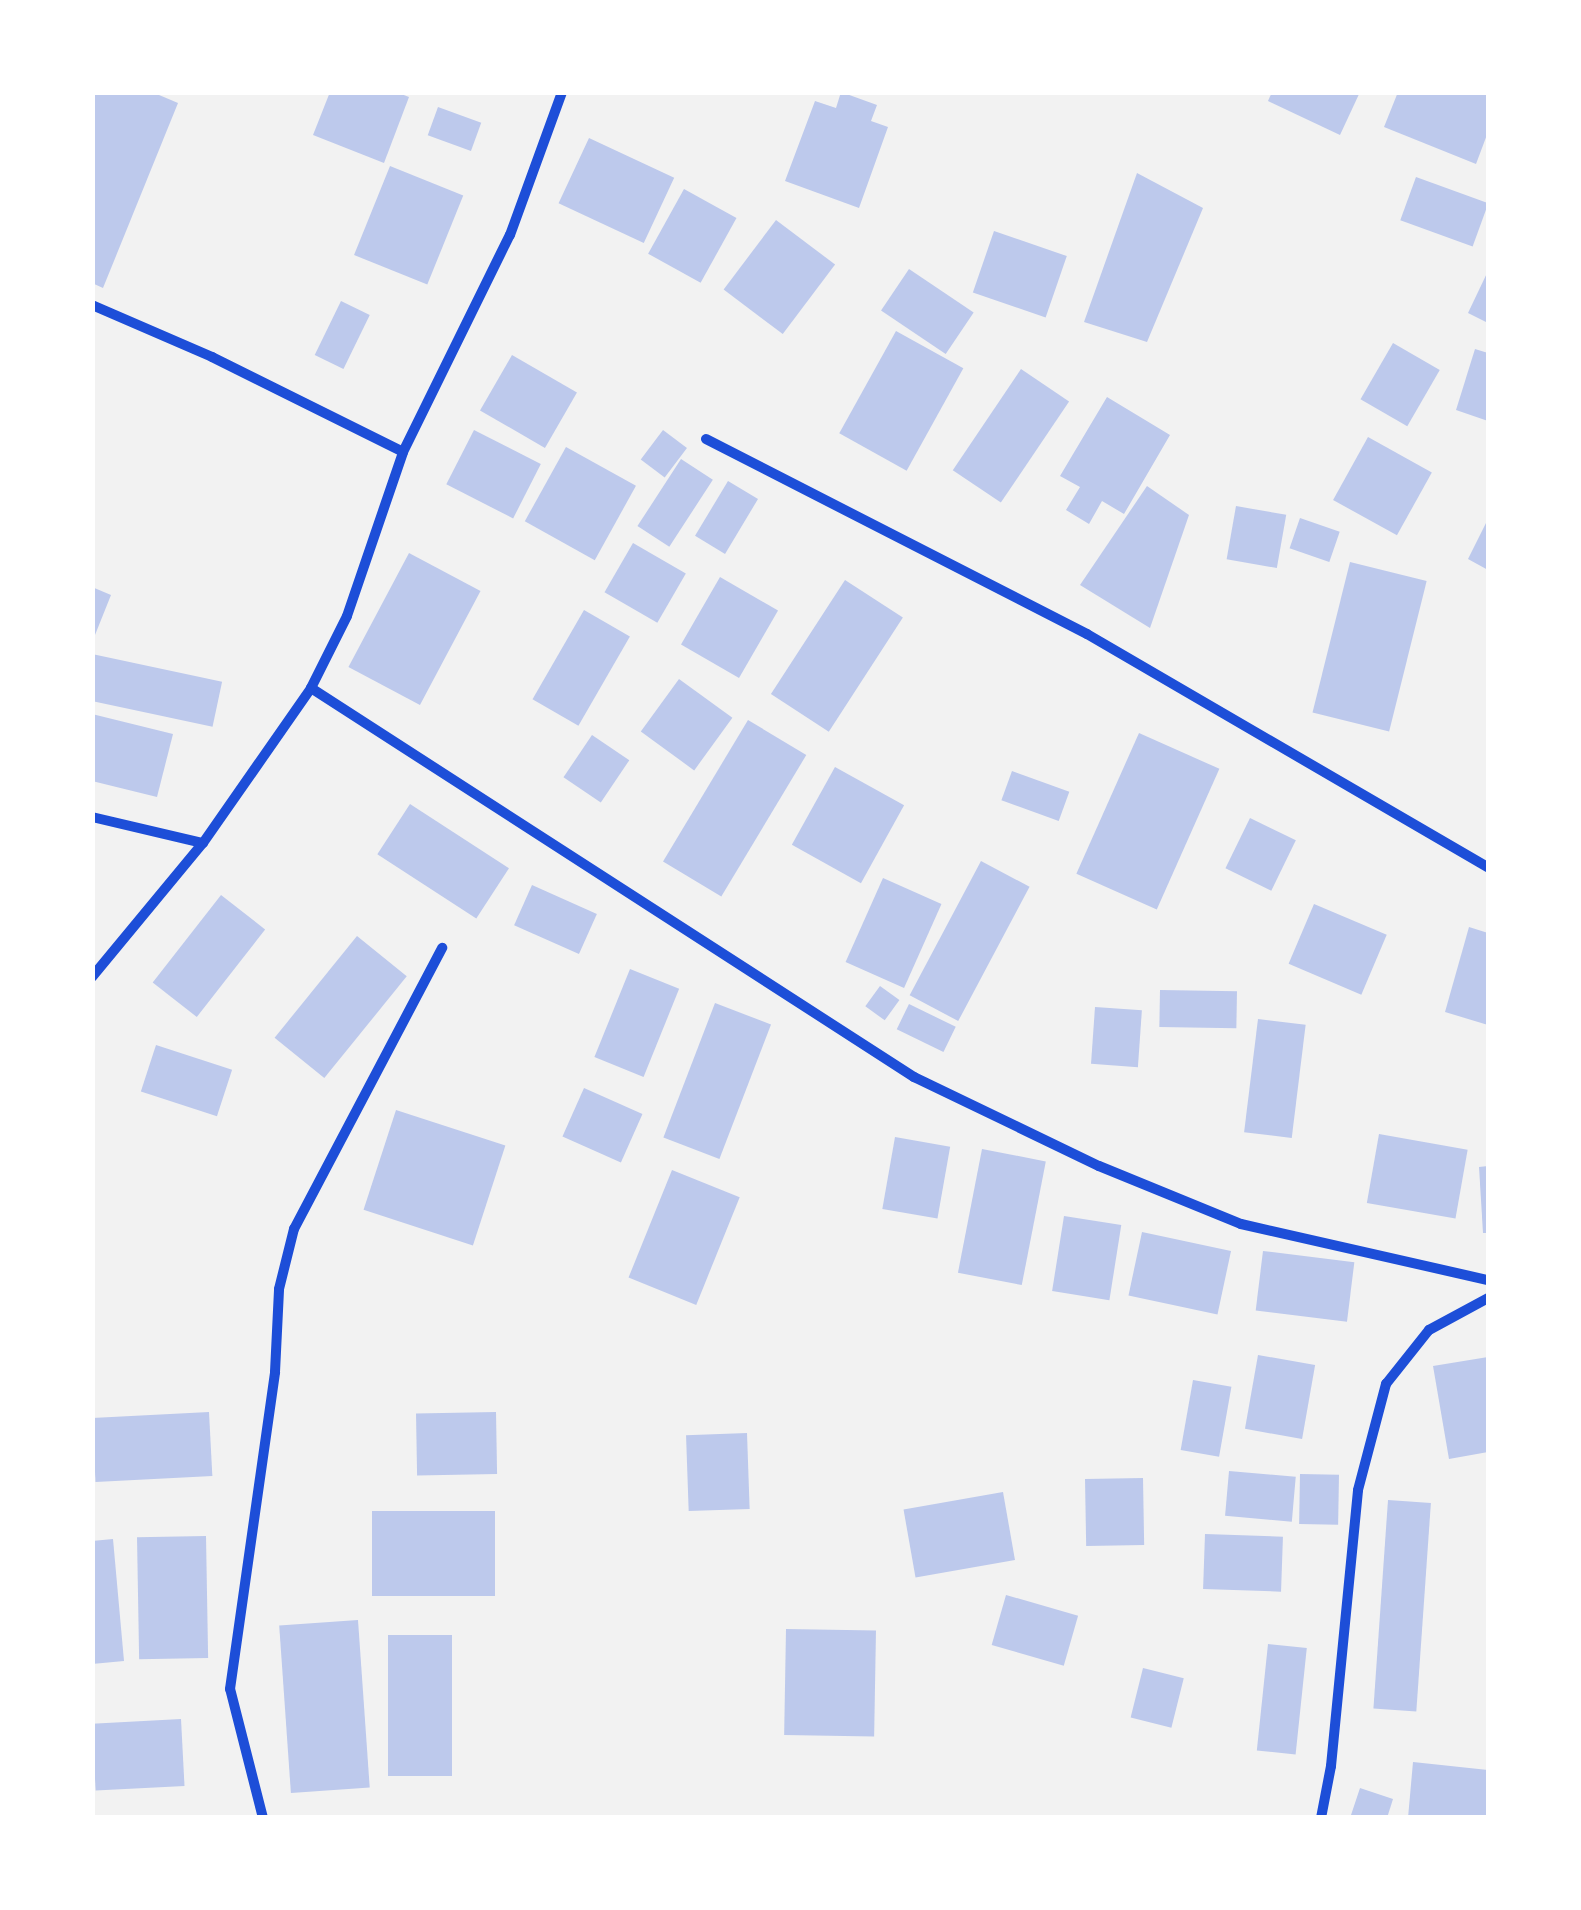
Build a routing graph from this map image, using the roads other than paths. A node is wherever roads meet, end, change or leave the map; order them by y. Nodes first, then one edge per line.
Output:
1 (562, 92) edge
2 (92, 305) edge
3 (706, 439) dead end
4 (403, 452) junction
5 (311, 688) junction
6 (92, 817) edge
7 (203, 842) junction
8 (1488, 867) edge
9 (442, 948) dead end
10 (92, 977) edge
11 (1488, 1280) edge
12 (1488, 1298) edge
13 (263, 1818) edge
14 (1321, 1818) edge

1 - 4 street
2 - 4 street
3 - 8 street
4 - 5 street
5 - 7 street
5 - 11 street
6 - 7 street
7 - 10 street
9 - 13 street
12 - 14 street

